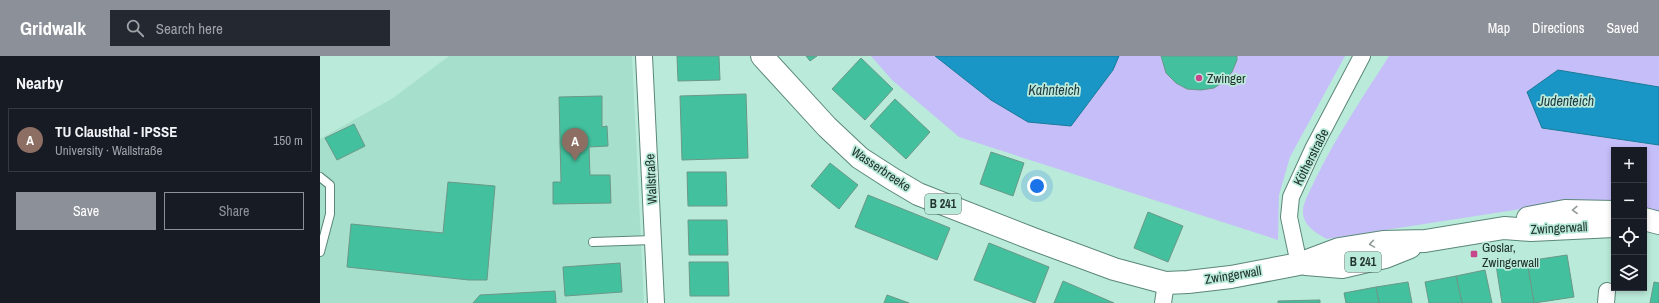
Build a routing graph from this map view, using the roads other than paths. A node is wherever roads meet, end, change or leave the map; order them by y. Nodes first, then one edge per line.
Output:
1 (644, 56) edge
2 (762, 56) edge
3 (1362, 56) edge
4 (320, 177) edge
5 (1611, 212) edge
6 (1611, 226) edge
7 (1504, 228) junction
8 (653, 240) junction
9 (593, 242) dead end
10 (320, 252) edge
11 (1299, 264) junction
12 (1164, 293) edge
13 (656, 303) edge

1 - 8 street, Wallstraße
2 - 12 main road, Wasserbreeke / B 241
3 - 11 street, Kötherstraße
4 - 10 lane
5 -> 7 main road, Zwingerwall / B 241
6 - 7 main road, Zwingerwall / B 241
7 - 11 main road, Zwingerwall / B 241
8 - 9 lane
8 - 13 street, Wallstraße
11 - 12 main road, Zwingerwall / B 241

